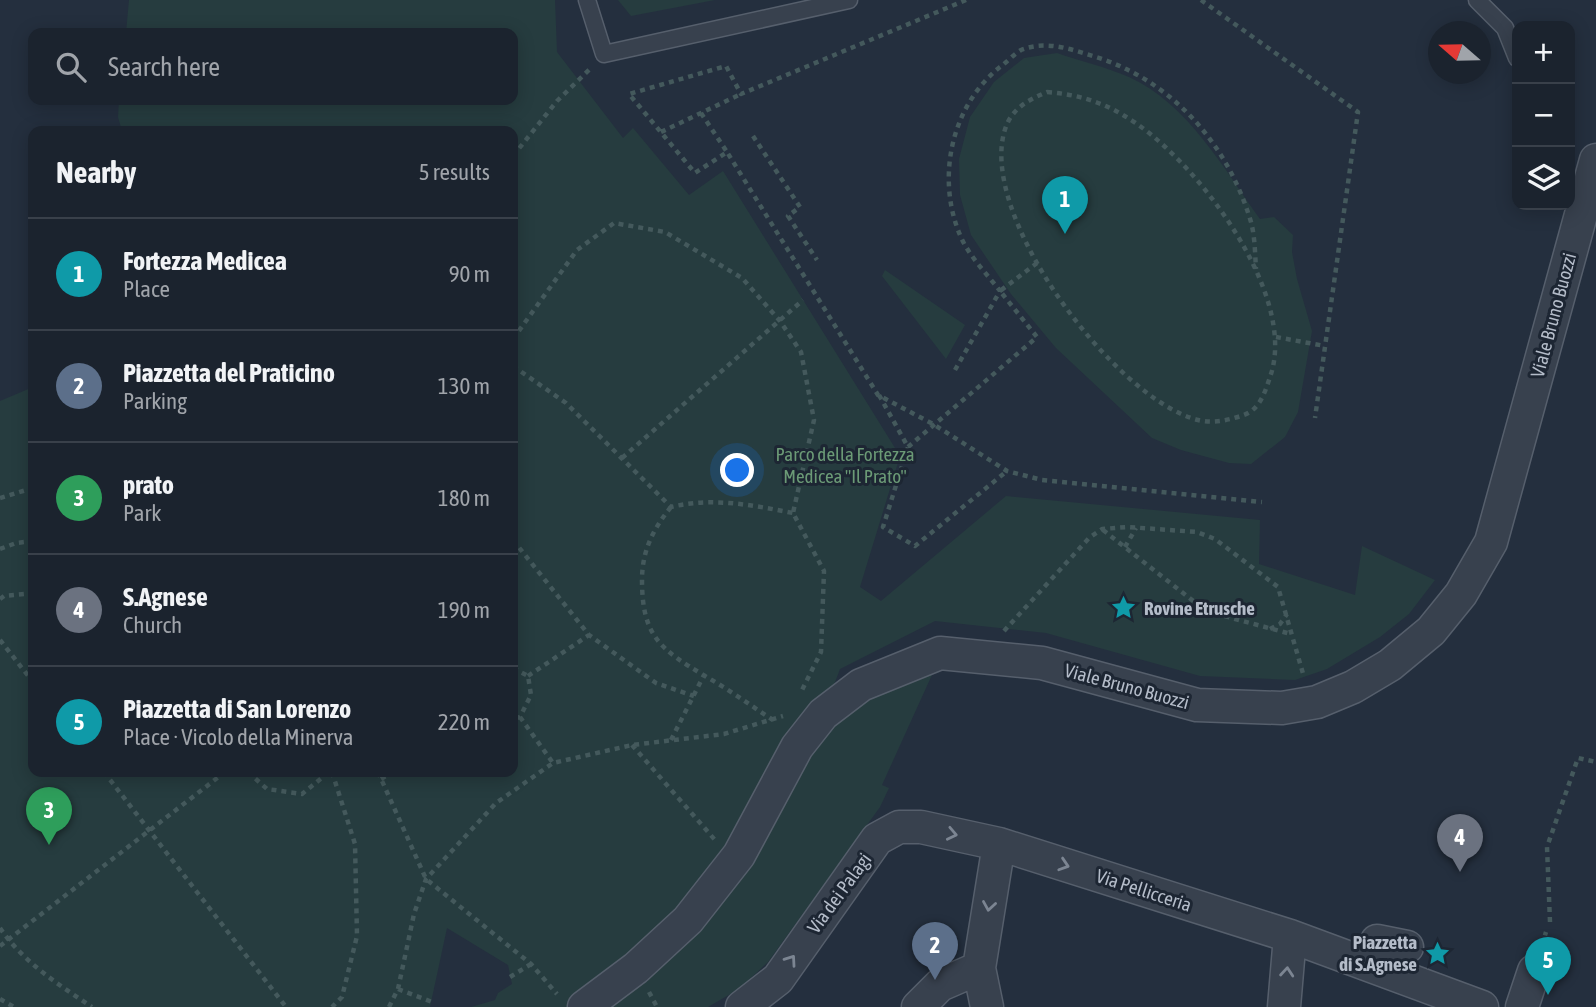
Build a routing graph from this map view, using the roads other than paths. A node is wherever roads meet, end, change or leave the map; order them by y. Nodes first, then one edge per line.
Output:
1 (587, 0) edge
2 (849, 0) edge
3 (1477, 0) edge
4 (1512, 46) edge
5 (1596, 160) edge
6 (1576, 207) edge
7 (999, 844) junction
8 (1290, 936) junction
9 (1407, 947) dead end
10 (1369, 964) junction
11 (979, 968) junction
12 (1534, 971) dead end
13 (576, 1003) edge
14 (742, 1007) edge
15 (918, 1007) edge
16 (987, 1007) edge
17 (1284, 1007) edge
18 (1482, 1007) edge
19 (1522, 1007) edge

1 - 2 lane
3 - 4 lane
5 - 6 street, Viale Bruno Buozzi
6 - 13 street, Viale Bruno Buozzi
7 -> 8 street, Via Pellicceria
7 -> 11 street
14 -> 7 street, Via dei Palagi
8 - 10 street, Via Pellicceria
17 -> 8 street
9 - 10 street
10 - 18 street, Via Pellicceria
11 - 15 street
11 - 16 street
12 - 19 street

